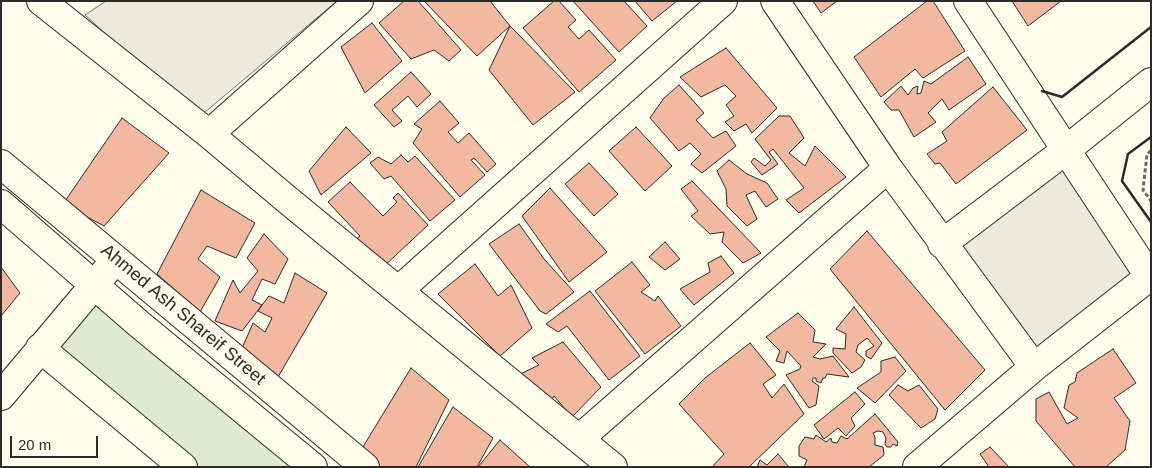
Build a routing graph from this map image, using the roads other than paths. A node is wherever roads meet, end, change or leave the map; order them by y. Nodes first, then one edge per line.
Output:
1 (359, 1) edge
2 (723, 1) edge
3 (775, 1) edge
4 (968, 1) edge
5 (55, 5) edge
6 (1151, 82) edge
7 (209, 134) junction
8 (1066, 150) junction
9 (1, 164) edge
10 (888, 168) junction
11 (1, 204) edge
12 (942, 244) junction
13 (116, 259) junction
14 (1150, 278) edge
15 (95, 284) junction
16 (399, 290) junction
17 (40, 348) junction
18 (1034, 367) junction
19 (1, 396) edge
20 (579, 439) junction
21 (183, 467) edge
22 (313, 467) edge
23 (365, 467) edge
24 (613, 467) edge
25 (917, 467) edge

1 - 7 street
2 - 16 street
3 - 10 street
4 - 8 street
5 - 7 street
6 - 8 street
7 - 16 street
8 - 12 street
8 - 14 street
9 - 13 street, Ahmed Ash Shareif Street
10 - 12 street
10 - 20 street
11 - 15 street, Ahmed Ash Shareif Street
12 - 18 street
13 - 15 street
13 - 23 street, Ahmed Ash Shareif Street
14 - 18 street
15 - 17 street
15 - 22 street, Ahmed Ash Shareif Street
16 - 20 street
17 - 19 street
17 - 21 street
18 - 25 street
20 - 24 street

